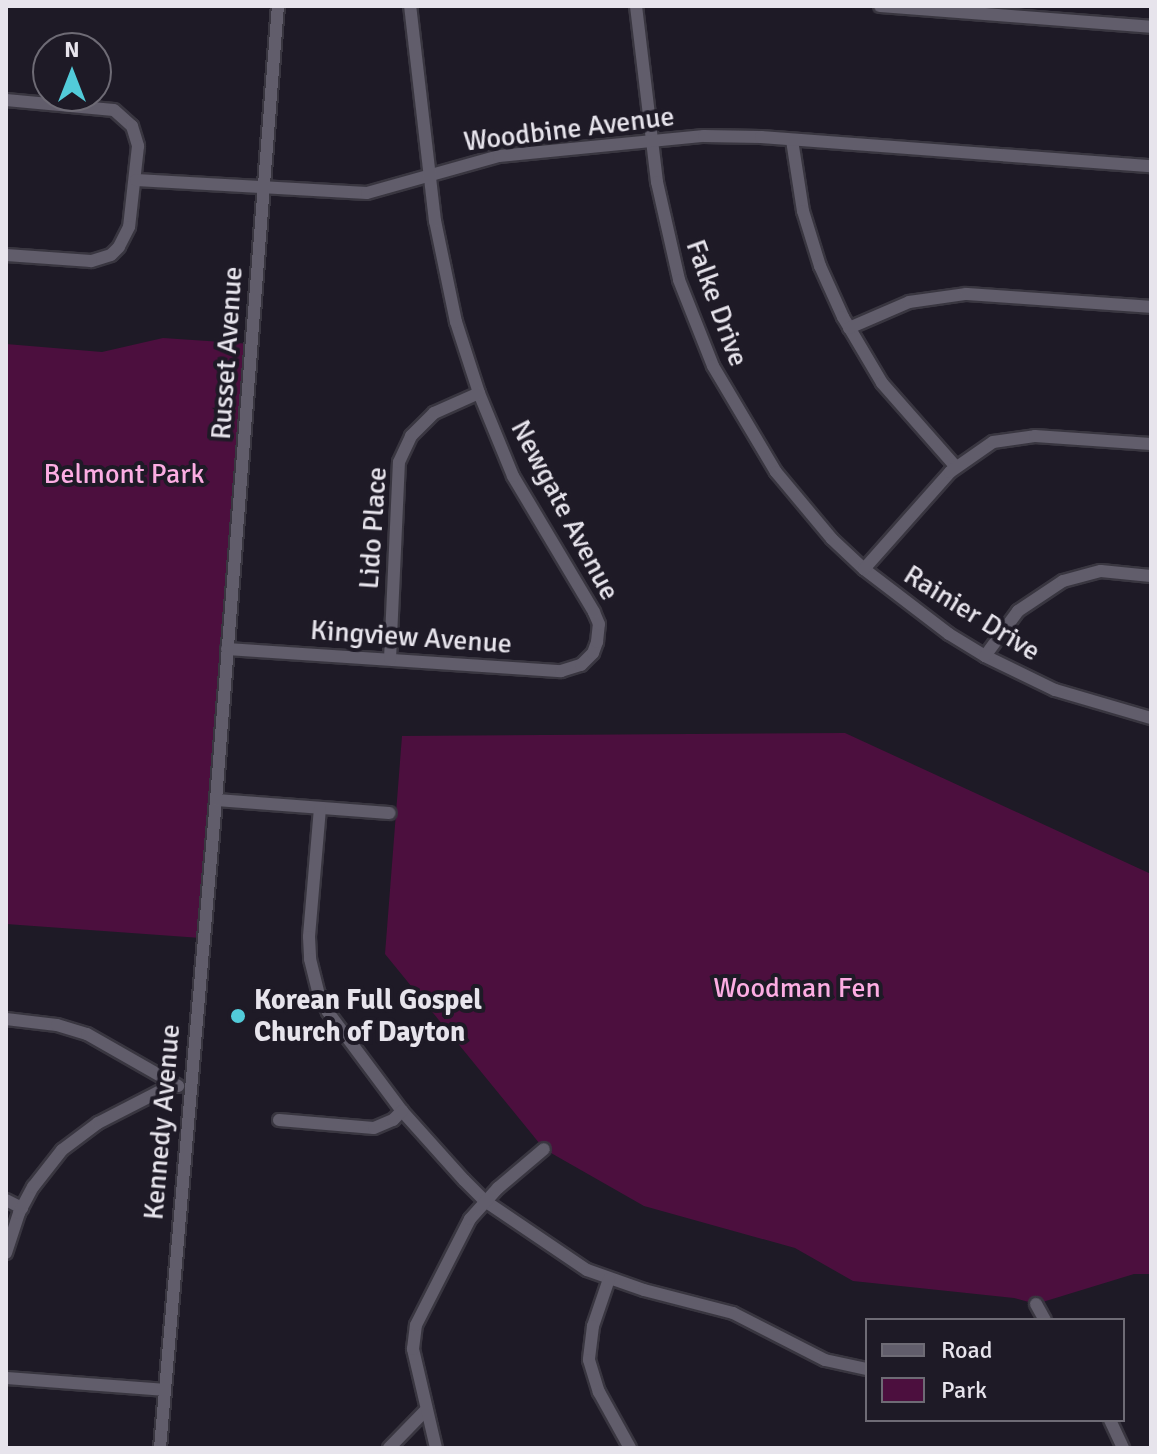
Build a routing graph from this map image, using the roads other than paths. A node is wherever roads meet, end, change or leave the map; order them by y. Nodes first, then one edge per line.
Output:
1 (278, 6) edge
2 (410, 6) edge
3 (636, 6) edge
4 (880, 6) edge
5 (1151, 27) edge
6 (6, 100) edge
7 (652, 140) junction
8 (792, 140) junction
9 (1151, 166) edge
10 (429, 176) junction
11 (136, 180) junction
12 (263, 189) junction
13 (6, 255) edge
14 (1151, 307) edge
15 (849, 328) junction
16 (479, 393) junction
17 (1151, 444) edge
18 (956, 467) junction
19 (864, 569) junction
20 (1151, 576) edge
21 (227, 649) junction
22 (985, 656) junction
23 (390, 659) junction
24 (589, 659) joint
25 (1151, 718) edge
26 (216, 800) junction
27 (320, 808) junction
28 (390, 813) dead end
29 (6, 1019) edge
30 (172, 1085) junction
31 (190, 1087) junction
32 (402, 1111) junction
33 (279, 1120) dead end
34 (544, 1149) dead end
35 (6, 1200) edge
36 (485, 1201) junction
37 (22, 1208) junction
38 (6, 1253) edge
39 (609, 1279) junction
40 (1036, 1304) dead end
41 (1044, 1318) edge
42 (865, 1369) edge
43 (6, 1378) edge
44 (164, 1390) junction
45 (426, 1410) junction
46 (1111, 1422) edge
47 (160, 1448) edge
48 (389, 1448) edge
49 (436, 1448) edge
50 (630, 1448) edge
51 (1123, 1448) edge

1 - 12 street, Russet Avenue
2 - 10 street, Newgate Avenue
3 - 7 street, Falke Drive
4 - 5 street
6 - 11 street
7 - 8 street, Woodbine Avenue
7 - 10 street, Woodbine Avenue
7 - 19 street, Falke Drive
8 - 9 street, Woodbine Avenue
8 - 15 street
10 - 12 street, Woodbine Avenue
10 - 16 street, Newgate Avenue
11 - 12 street, Woodbine Avenue
11 - 13 street
12 - 21 street, Russet Avenue
14 - 15 street
15 - 18 street
16 - 23 street, Lido Place
16 - 24 street, Newgate Avenue
17 - 18 street
18 - 19 street
19 - 22 street, Rainier Drive
20 - 22 street
21 - 23 street, Kingview Avenue
21 - 26 street, Russet Avenue
22 - 25 street, Rainier Drive
23 - 24 street, Kingview Avenue
26 - 27 street
26 - 31 street, Kennedy Avenue
27 - 28 street
27 - 32 street
29 - 30 street
30 - 31 street
30 - 37 street
31 - 44 street, Kennedy Avenue
32 - 33 street
32 - 36 street
34 - 36 street
35 - 37 street
36 - 39 street
36 - 45 street
37 - 38 street
39 - 42 street
39 - 50 street
40 - 41 street
43 - 44 street
44 - 47 street, Kennedy Avenue
45 - 48 street
45 - 49 street
46 - 51 street

